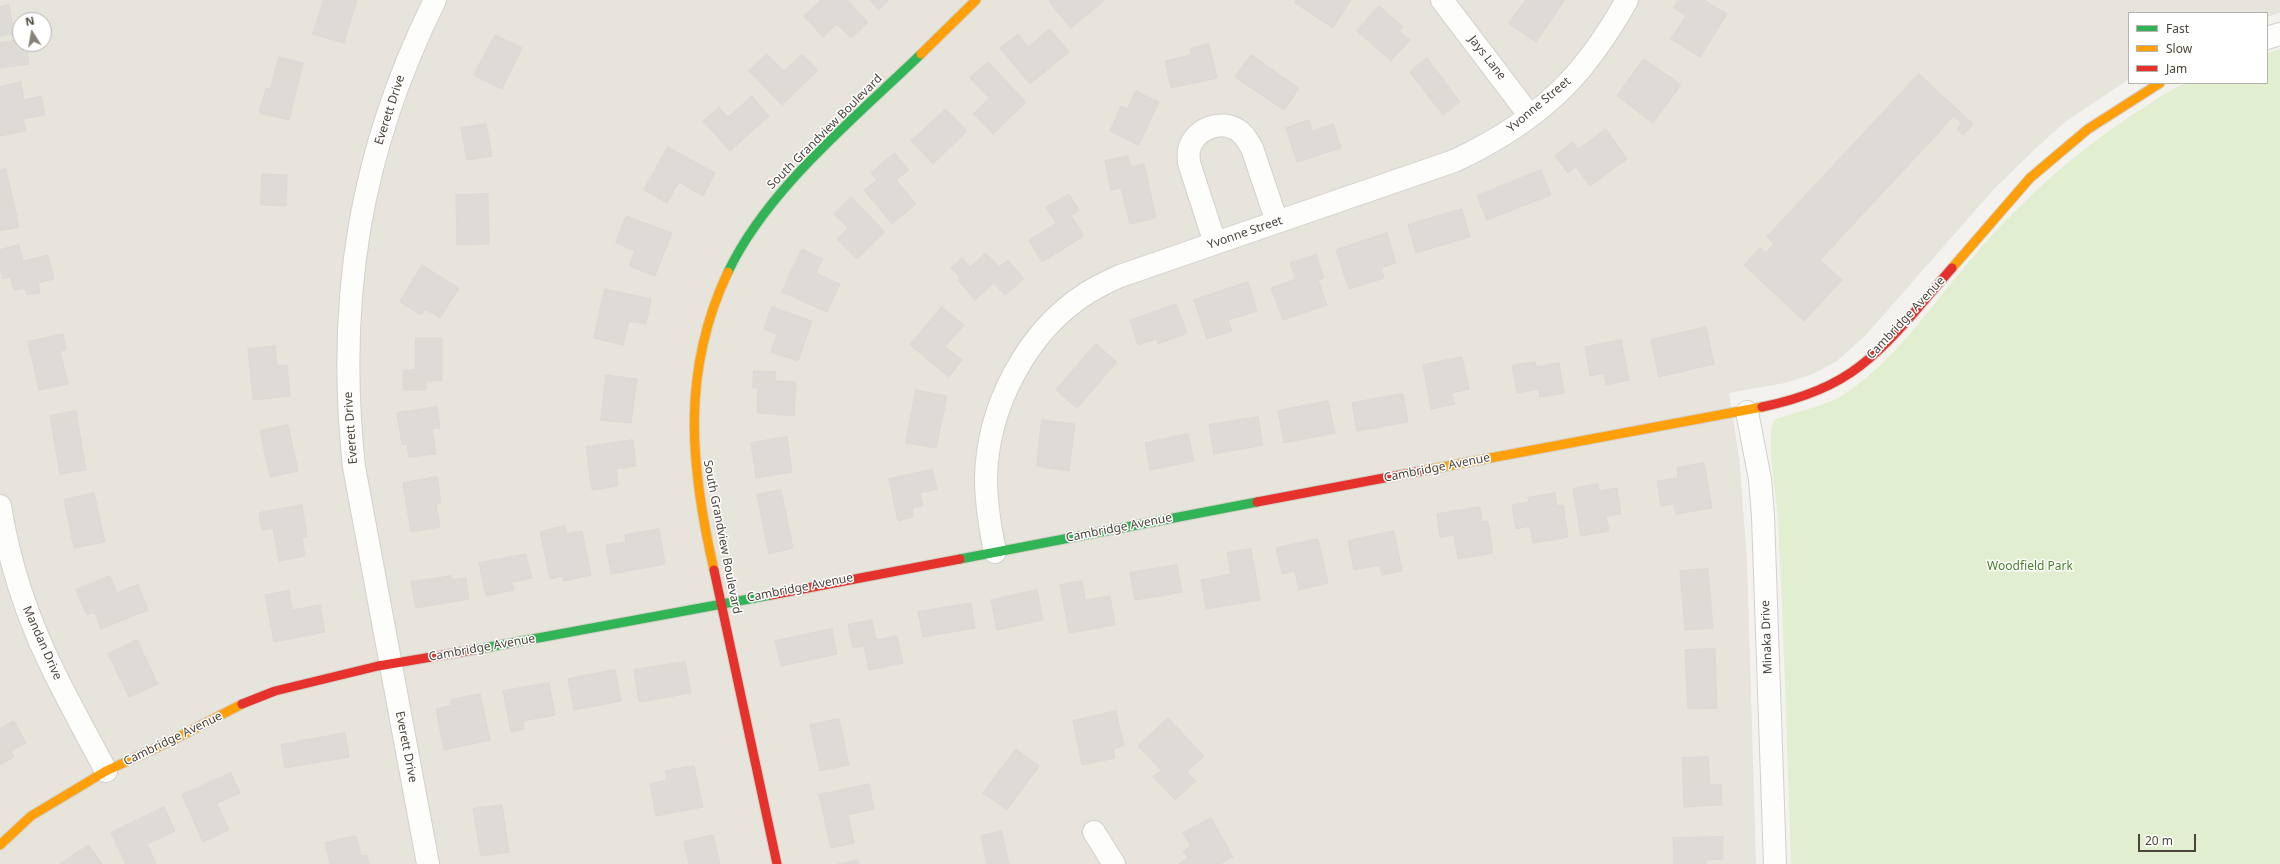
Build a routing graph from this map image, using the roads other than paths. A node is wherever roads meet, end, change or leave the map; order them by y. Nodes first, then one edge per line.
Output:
1 (435, 0) edge
2 (976, 0) edge
3 (1442, 0) edge
4 (1627, 0) edge
5 (2280, 34) edge
6 (2268, 38) edge
7 (2158, 84) edge
8 (1530, 116) junction
9 (1277, 222) junction
10 (1215, 243) junction
11 (1747, 412) junction
12 (0, 506) edge
13 (995, 552) junction
14 (722, 603) junction
15 (390, 664) junction
16 (106, 772) junction
17 (1094, 832) dead end
18 (0, 845) edge
19 (428, 864) edge
20 (777, 864) edge
21 (1114, 864) edge
22 (1775, 864) edge

1 - 15 street, Everett Drive
2 - 14 street, South Grandview Boulevard
3 - 8 street, Jays Lane
4 - 8 street, Yvonne Street
5 - 6 street
7 - 11 street, Cambridge Avenue
8 - 9 street, Yvonne Street
9 - 10 street, Yvonne Street
9 - 10 street
10 - 13 street, Yvonne Street
11 - 13 street, Cambridge Avenue
11 - 22 street, Minaka Drive
12 - 16 street, Mandan Drive
13 - 14 street, Cambridge Avenue
14 - 15 street, Cambridge Avenue
14 - 20 street, South Grandview Boulevard
15 - 16 street, Cambridge Avenue
15 - 19 street, Everett Drive
16 - 18 street, Cambridge Avenue
17 - 21 street

